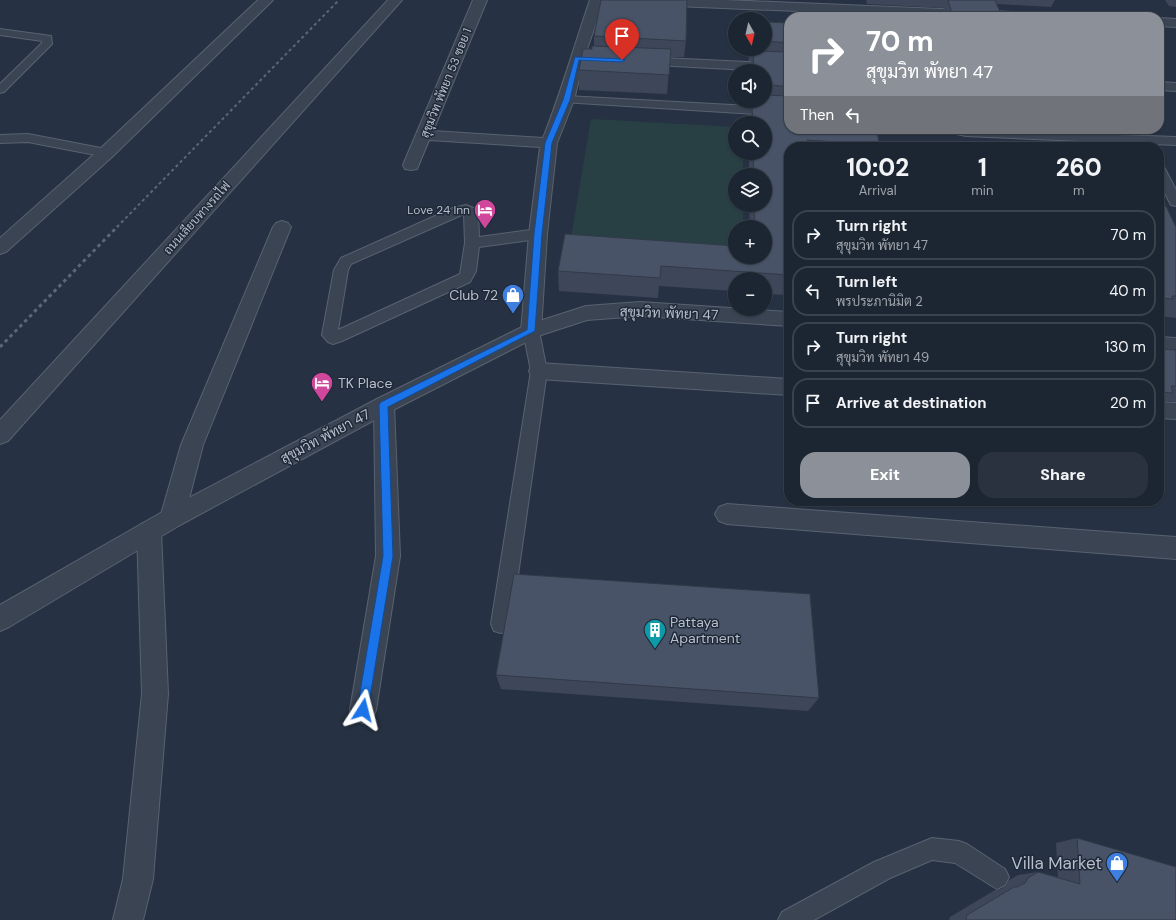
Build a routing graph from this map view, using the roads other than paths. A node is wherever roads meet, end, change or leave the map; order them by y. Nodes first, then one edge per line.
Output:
1 (266, 0) edge
2 (395, 0) edge
3 (480, 0) edge
4 (597, 0) edge
5 (628, 0) edge
6 (916, 12) edge
7 (1164, 22) edge
8 (1176, 23) edge
9 (0, 32) edge
10 (624, 60) edge
11 (784, 68) edge
12 (1164, 86) edge
13 (1176, 87) edge
14 (0, 90) edge
15 (566, 100) junction
16 (784, 112) edge
17 (999, 134) edge
18 (424, 135) junction
19 (0, 139) edge
20 (1176, 141) edge
21 (1129, 142) edge
22 (1160, 142) edge
23 (548, 143) junction
24 (106, 153) junction
25 (411, 165) dead end
26 (1164, 172) edge
27 (1176, 173) edge
28 (1164, 179) edge
29 (1176, 202) edge
30 (282, 227) dead end
31 (538, 234) junction
32 (472, 242) junction
33 (0, 248) edge
34 (784, 320) edge
35 (531, 331) junction
36 (1164, 345) edge
37 (1176, 346) edge
38 (539, 371) junction
39 (784, 387) edge
40 (384, 405) junction
41 (1164, 410) edge
42 (1176, 411) edge
43 (0, 436) edge
44 (727, 514) dead end
45 (160, 525) junction
46 (1176, 548) edge
47 (0, 619) edge
48 (501, 624) dead end
49 (363, 710) dead end
50 (997, 877) dead end
51 (128, 920) edge
52 (790, 920) edge

1 - 24 street
2 - 43 street, ถนนเลียบทางรถไฟ
3 - 18 street, สุขุมวิท พัทยา 53 ซอย 1
4 - 15 street
5 - 6 street
7 - 8 street
9 - 14 lane
10 - 11 street
12 - 13 street
15 - 16 lane
15 - 23 street
17 - 21 lane
18 - 23 street
18 - 25 street, สุขุมวิท พัทยา 53 ซอย 1
19 - 24 lane
20 - 22 lane
23 - 31 street
24 - 33 street
26 - 27 lane
28 - 29 lane
30 - 45 street
31 - 32 lane
31 - 35 street
32 - 32 lane
34 - 35 street, สุขุมวิท พัทยา 47
35 - 38 lane
35 - 40 street, สุขุมวิท พัทยา 47
36 - 37 street
38 - 39 street
38 - 48 lane
40 - 45 street, สุขุมวิท พัทยา 47
40 - 49 street
41 - 42 street
44 - 46 street
45 - 47 street, สุขุมวิท พัทยา 47
45 - 51 street
50 - 52 lane

